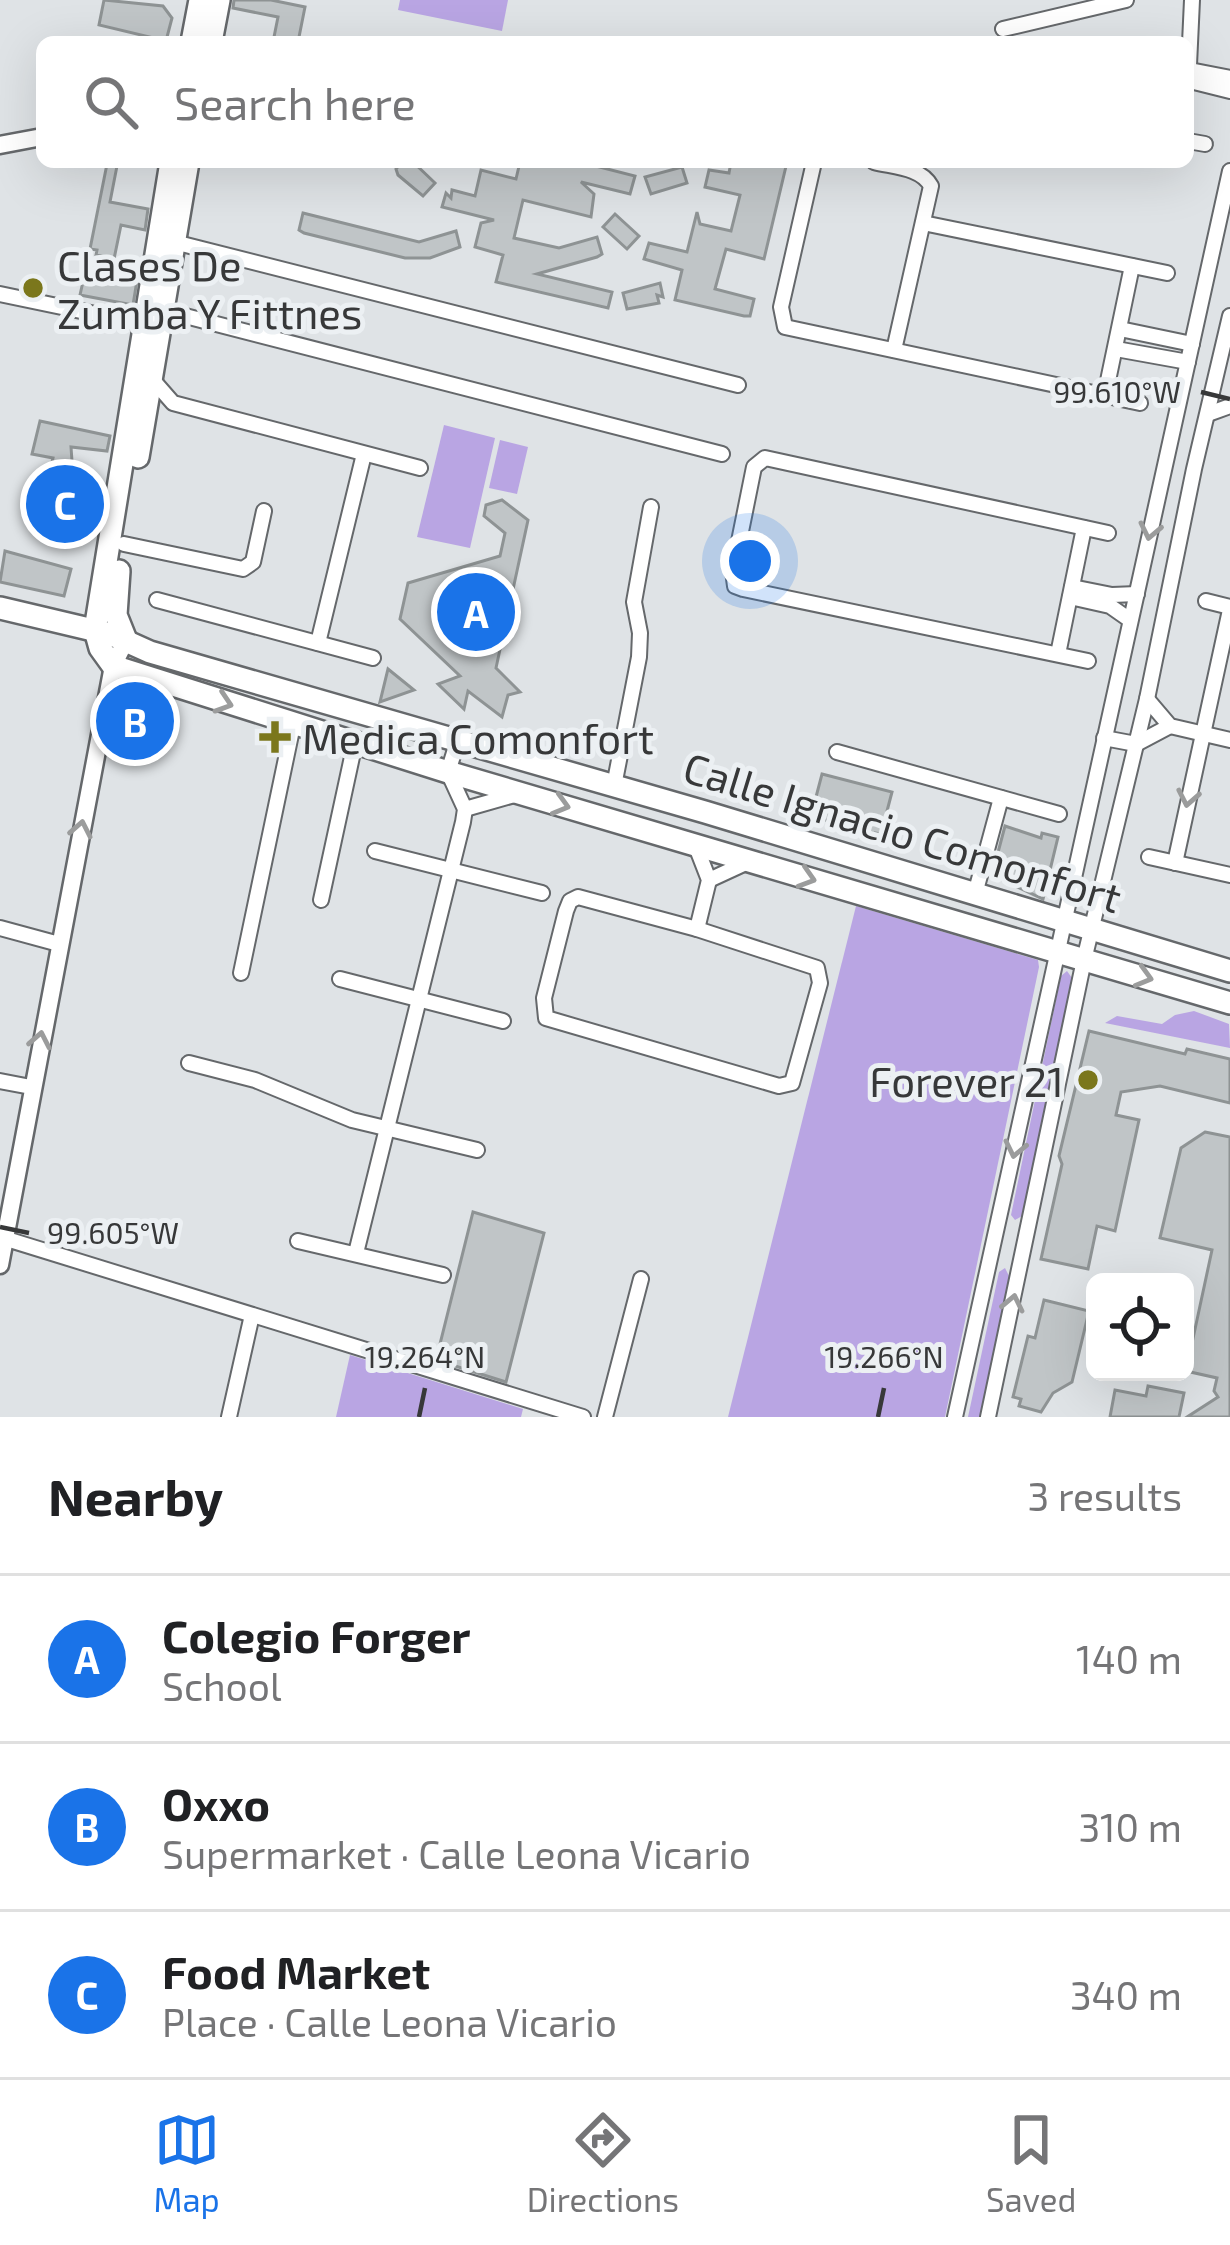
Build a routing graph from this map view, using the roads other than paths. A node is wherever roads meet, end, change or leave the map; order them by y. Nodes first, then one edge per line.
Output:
1 (200, 0) edge
2 (218, 0) edge
3 (1126, 0) edge
4 (1192, 0) edge
5 (1003, 29) dead end
6 (193, 36) edge
7 (212, 36) edge
8 (1192, 36) edge
9 (1194, 74) edge
10 (1194, 75) edge
11 (1230, 78) edge
12 (1230, 91) edge
13 (36, 138) edge
14 (1194, 142) edge
15 (1205, 144) dead end
16 (0, 145) edge
17 (170, 168) edge
18 (187, 168) edge
19 (813, 168) edge
20 (899, 168) edge
21 (1230, 171) edge
22 (923, 223) junction
23 (174, 242) junction
24 (1132, 266) junction
25 (1167, 273) dead end
26 (0, 294) edge
27 (1230, 316) edge
28 (155, 320) junction
29 (1120, 329) junction
30 (1192, 344) junction
31 (1116, 349) junction
32 (894, 350) junction
33 (1187, 362) junction
34 (152, 379) junction
35 (1216, 380) junction
36 (738, 385) dead end
37 (1230, 394) edge
38 (1105, 395) junction
39 (173, 403) junction
40 (1140, 403) dead end
41 (1230, 406) edge
42 (1208, 414) junction
43 (145, 418) junction
44 (132, 450) junction
45 (364, 454) junction
46 (722, 454) dead end
47 (1164, 463) junction
48 (420, 468) dead end
49 (1194, 470) junction
50 (1158, 493) junction
51 (1187, 500) junction
52 (650, 507) dead end
53 (264, 511) dead end
54 (1084, 528) junction
55 (1108, 533) dead end
56 (124, 544) junction
57 (1071, 592) junction
58 (1137, 594) junction
59 (157, 600) dead end
60 (1111, 601) junction
61 (1206, 601) dead end
62 (0, 608) edge
63 (1230, 609) edge
64 (1130, 620) junction
65 (95, 630) junction
66 (126, 640) junction
67 (319, 643) junction
68 (1058, 654) junction
69 (373, 658) dead end
70 (1088, 661) dead end
71 (113, 666) junction
72 (1147, 699) junction
73 (293, 725) junction
74 (1170, 726) junction
75 (1202, 734) junction
76 (1104, 739) junction
77 (1230, 740) edge
78 (457, 742) junction
79 (355, 743) junction
80 (1136, 744) junction
81 (837, 752) dead end
82 (448, 772) junction
83 (614, 786) junction
84 (1093, 788) junction
85 (520, 793) junction
86 (1125, 794) junction
87 (1000, 798) junction
88 (465, 809) junction
89 (1059, 814) dead end
90 (695, 844) junction
91 (375, 851) dead end
92 (1149, 857) dead end
93 (751, 861) junction
94 (1175, 863) junction
95 (450, 869) junction
96 (1230, 875) edge
97 (709, 880) junction
98 (542, 893) dead end
99 (975, 894) junction
100 (321, 900) dead end
101 (1064, 921) junction
102 (0, 928) edge
103 (1092, 928) junction
104 (697, 929) junction
105 (59, 944) junction
106 (1058, 953) junction
107 (1084, 960) junction
108 (1230, 971) edge
109 (241, 974) dead end
110 (340, 979) dead end
111 (418, 999) junction
112 (1230, 1003) edge
113 (503, 1022) dead end
114 (189, 1063) dead end
115 (0, 1081) edge
116 (31, 1087) junction
117 (386, 1129) junction
118 (477, 1150) dead end
119 (998, 1228) junction
120 (1028, 1234) junction
121 (298, 1240) dead end
122 (1, 1249) edge
123 (356, 1253) junction
124 (993, 1256) junction
125 (1022, 1262) junction
126 (442, 1275) dead end
127 (641, 1279) dead end
128 (252, 1315) junction
129 (229, 1417) edge
130 (583, 1417) edge
131 (605, 1417) edge
132 (956, 1417) edge
133 (988, 1417) edge

1 - 6 main road
2 - 7 main road
3 - 5 street
4 - 8 street
9 - 11 street
10 - 12 street
13 - 16 street
14 - 15 street
17 - 28 main road
18 - 23 main road
19 - 32 street
20 - 22 street
21 - 30 street
22 - 24 street
22 - 32 street
23 - 28 main road
23 - 36 street
24 - 25 street
24 - 29 street
26 - 28 street
27 - 35 street
28 - 34 main road
28 - 44 main road
28 - 46 street
29 - 30 street
29 - 31 street
30 - 33 street
31 - 33 street
31 - 38 street
32 - 38 street
33 - 47 street
34 - 39 street
34 - 43 main road
35 - 37 street
35 - 42 street
38 - 40 street
39 - 43 street
39 - 45 street
41 - 42 street
42 - 49 street
43 - 44 main road
44 - 56 main road
44 - 65 main road
45 - 48 street
45 - 67 street
47 - 49 street
47 - 50 street
49 - 51 street
50 - 51 street
50 -> 58 street
51 - 72 street
52 - 83 street
53 - 56 street
54 - 55 street
54 - 57 street
54 - 68 street
56 - 66 main road
57 - 60 street
57 - 68 street
58 - 60 street
58 - 64 street
59 - 67 street
60 - 64 street
61 - 63 street
62 - 65 main road, Calle Ignacio Comonfort
63 - 75 street
64 - 76 street
65 - 66 main road, Calle Ignacio Comonfort
65 - 71 main road
66 - 71 street
66 - 78 main road, Calle Ignacio Comonfort
67 - 69 street
68 - 70 street
71 -> 73 main road, Calle Ignacio Comonfort
105 -> 71 street
72 - 74 street
72 - 80 street
73 - 79 main road, Calle Ignacio Comonfort
73 - 109 street
74 - 75 street
74 - 80 street
75 - 77 street
75 -> 94 street
76 - 80 street
76 - 84 street
78 - 82 street
78 - 83 main road, Calle Ignacio Comonfort
79 - 82 main road, Calle Ignacio Comonfort
79 - 100 street
80 - 86 street
81 - 87 street
82 - 85 main road, Calle Ignacio Comonfort
82 - 88 street
83 - 99 main road, Calle Ignacio Comonfort
84 - 86 street
84 - 101 street
85 - 88 street
85 -> 90 main road, Calle Ignacio Comonfort
86 - 103 street
87 - 89 street
87 - 99 street
88 - 95 street
90 - 93 main road, Calle Ignacio Comonfort
90 - 97 street
91 - 95 street
92 - 94 street
93 - 97 street
93 -> 106 main road, Calle Ignacio Comonfort
94 - 96 street
95 - 98 street
95 - 111 street
97 - 104 street
99 - 101 main road, Calle Ignacio Comonfort
101 - 103 main road, Calle Ignacio Comonfort
101 - 106 street
102 - 105 street
103 - 107 street
103 - 108 main road, Calle Ignacio Comonfort
104 - 104 street
116 -> 105 street
106 - 107 main road, Calle Ignacio Comonfort
106 -> 119 street
107 -> 112 main road, Calle Ignacio Comonfort
107 - 120 street
110 - 111 street
111 - 113 street
111 - 117 street
114 - 117 street
115 - 116 street
116 - 122 street
117 - 118 street
117 - 123 street
119 - 120 street
119 - 124 street
120 - 125 street
121 - 123 street
122 - 128 street
123 - 126 street
124 - 125 street
124 - 132 street
133 -> 125 street
127 - 131 street
128 - 129 street
128 - 130 street

